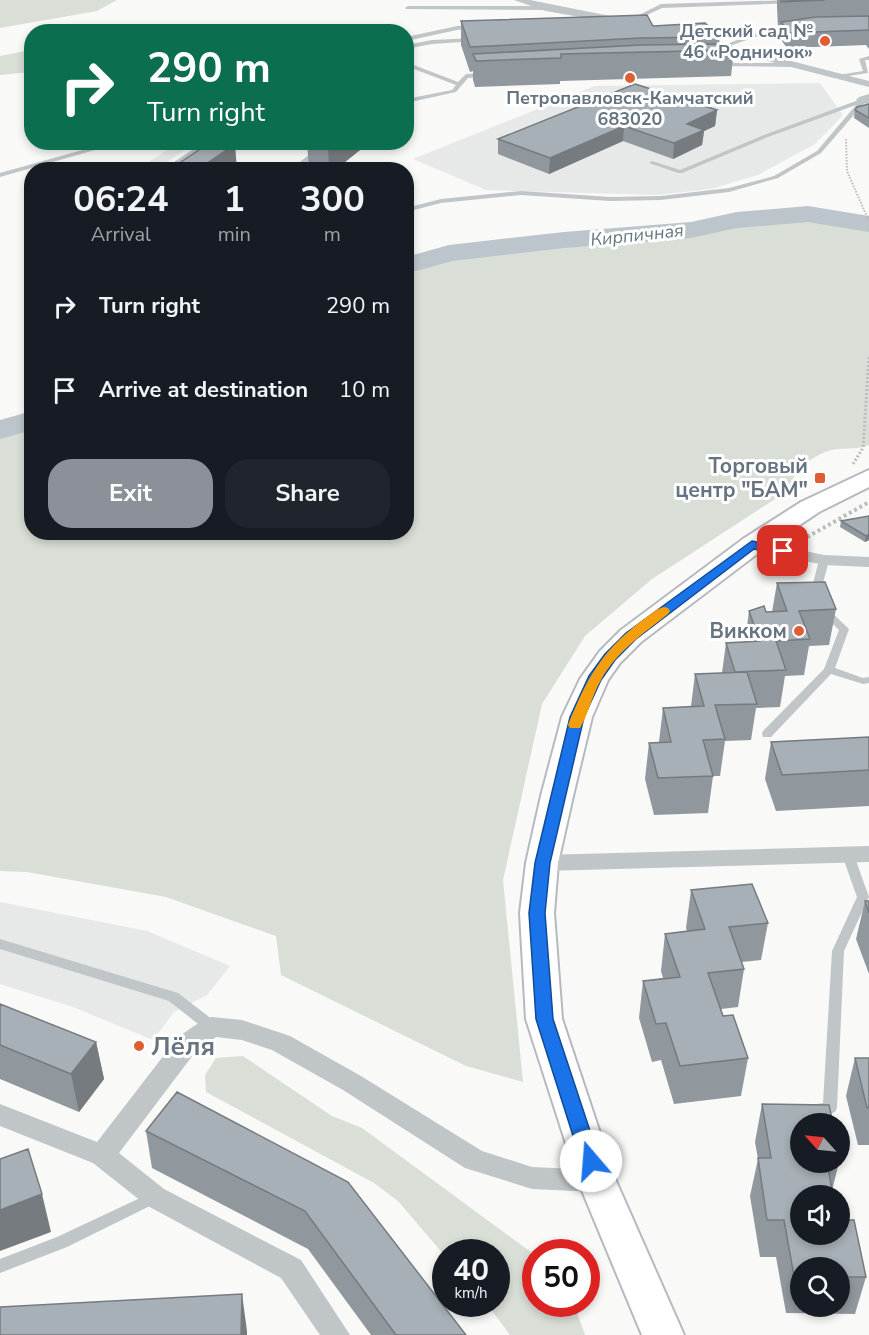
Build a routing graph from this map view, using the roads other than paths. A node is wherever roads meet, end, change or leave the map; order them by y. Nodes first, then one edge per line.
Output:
1 (519, 0) edge
2 (797, 2) edge
3 (408, 8) dead end
4 (546, 8) junction
5 (601, 17) junction
6 (568, 20) edge
7 (628, 23) junction
8 (479, 26) edge
9 (650, 29) edge
10 (800, 29) edge
11 (414, 37) edge
12 (693, 39) edge
13 (480, 40) edge
14 (414, 45) edge
15 (725, 46) junction
16 (869, 58) edge
17 (708, 65) edge
18 (794, 65) junction
19 (414, 67) edge
20 (489, 75) edge
21 (835, 76) junction
22 (459, 84) junction
23 (869, 84) edge
24 (414, 99) edge
25 (867, 99) edge
26 (91, 150) edge
27 (196, 150) edge
28 (319, 150) edge
29 (47, 162) edge
30 (178, 162) edge
31 (304, 162) edge
32 (652, 163) dead end
33 (24, 168) edge
34 (0, 175) edge
35 (414, 208) edge
36 (869, 477) edge
37 (752, 544) junction
38 (824, 560) junction
39 (869, 562) edge
40 (829, 670) junction
41 (869, 680) edge
42 (767, 734) dead end
43 (859, 855) edge
44 (542, 863) junction
45 (0, 944) edge
46 (212, 1027) junction
47 (807, 1110) edge
48 (0, 1115) edge
49 (102, 1155) junction
50 (597, 1181) junction
51 (155, 1197) junction
52 (0, 1266) edge
53 (336, 1335) edge
54 (663, 1335) edge

1 - 4 street
2 - 7 lane
3 - 4 lane
4 - 5 street
5 - 6 lane
5 - 7 street
7 - 9 street
8 - 11 lane
10 - 15 lane
12 - 15 street
13 - 14 lane
15 - 18 street
16 - 21 lane
17 - 18 lane
18 - 21 street
19 - 22 lane
20 - 22 lane
21 - 23 street
22 - 24 lane
25 - 32 lane
25 - 35 lane
26 - 29 lane
27 - 30 lane
28 - 31 lane
33 - 34 lane
36 - 37 main road
37 - 38 street
37 - 44 main road
38 - 39 street
38 - 40 lane
40 - 41 lane
40 - 42 lane
43 - 44 street
43 - 47 lane
44 - 50 main road
45 - 46 lane
46 - 49 street
46 - 50 street
48 - 49 street
49 - 51 street
50 - 54 main road
51 - 52 lane
51 - 53 street

